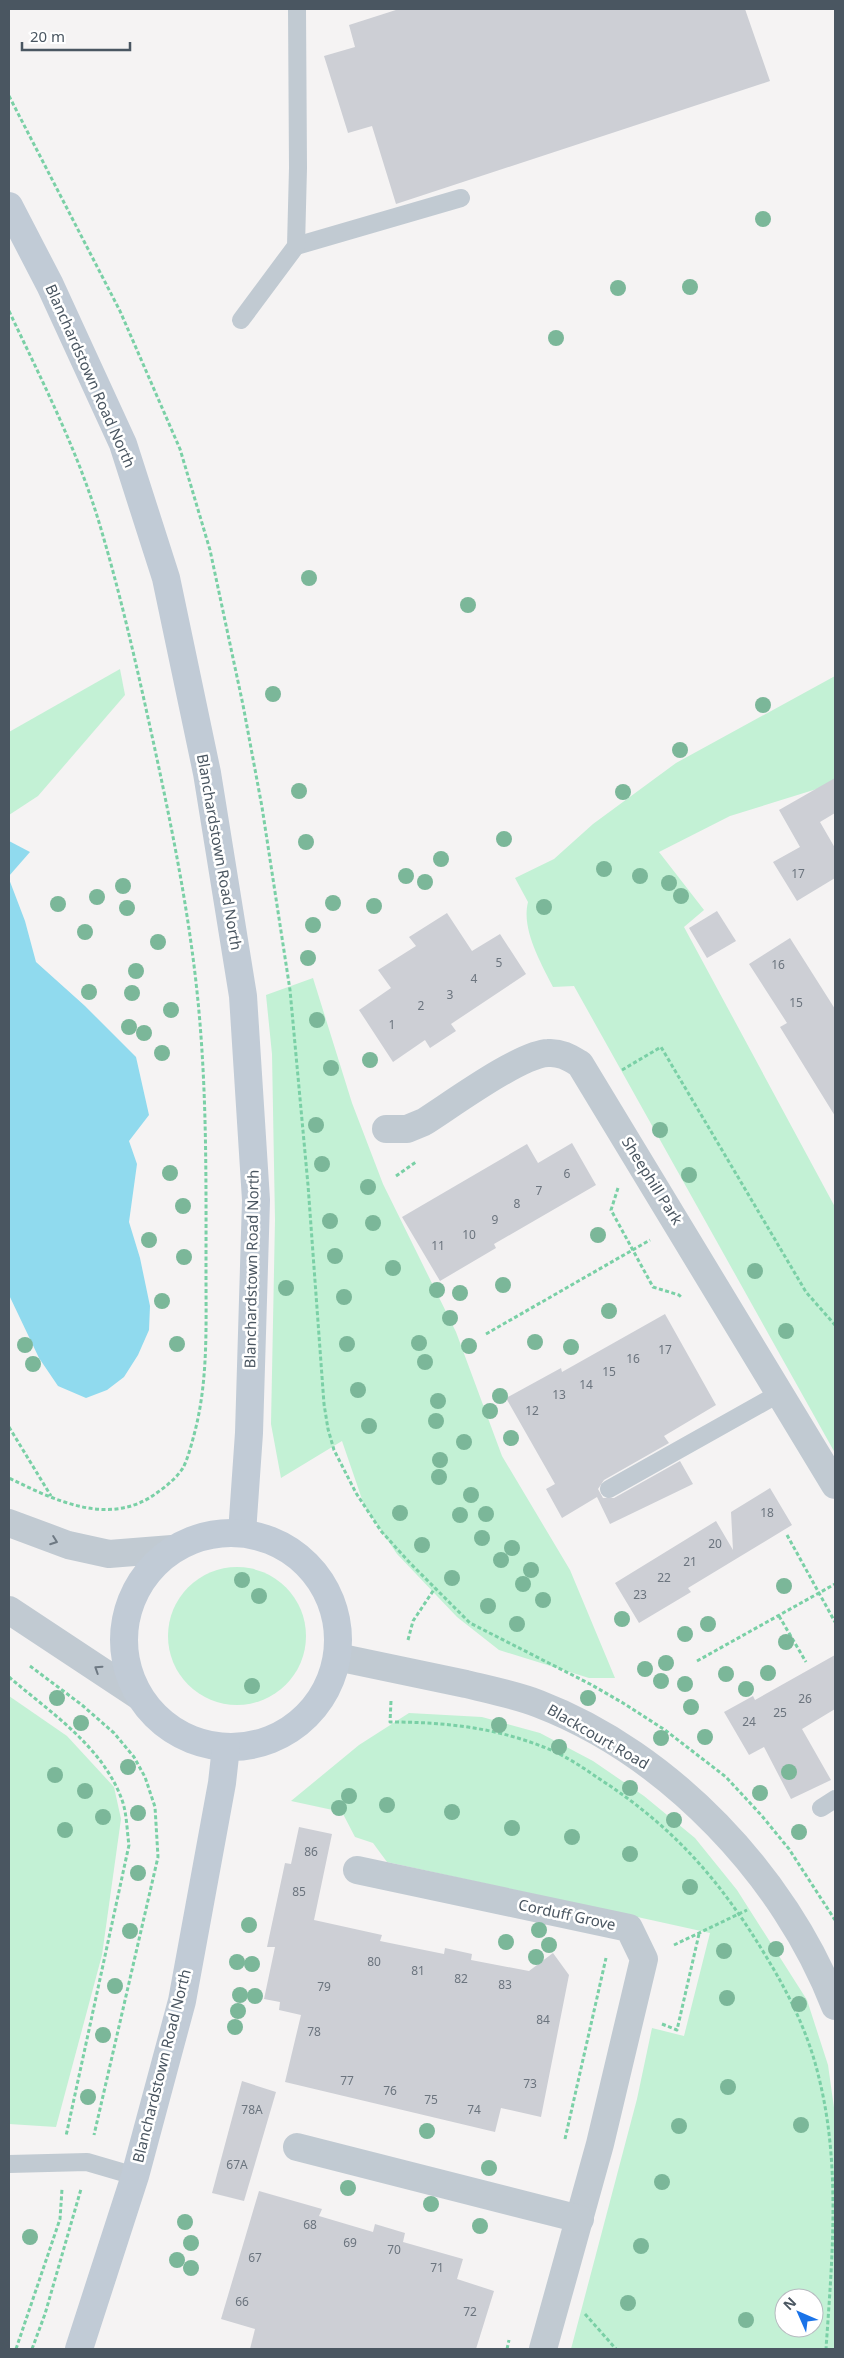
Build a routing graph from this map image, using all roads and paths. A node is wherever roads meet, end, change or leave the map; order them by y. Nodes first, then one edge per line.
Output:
1 (297, 9) edge
2 (461, 198) dead end
3 (9, 206) edge
4 (296, 246) junction
5 (9, 311) edge
6 (241, 320) dead end
7 (593, 1086) junction
8 (386, 1129) dead end
9 (419, 1160) dead end
10 (396, 1176) dead end
11 (618, 1185) dead end
12 (678, 1224) junction
13 (633, 1250) junction
14 (684, 1303) dead end
15 (835, 1325) edge
16 (486, 1334) dead end
17 (780, 1393) junction
18 (9, 1427) edge
19 (9, 1478) edge
20 (835, 1485) edge
21 (609, 1489) dead end
22 (52, 1497) junction
23 (9, 1523) edge
24 (242, 1532) junction
25 (787, 1535) dead end
26 (172, 1550) junction
27 (835, 1584) edge
28 (819, 1594) junction
29 (9, 1610) edge
30 (779, 1616) junction
31 (835, 1622) edge
32 (39, 1630) junction
33 (336, 1657) junction
34 (697, 1661) dead end
35 (806, 1662) dead end
36 (9, 1677) edge
37 (139, 1696) junction
38 (226, 1747) junction
39 (357, 1870) dead end
40 (775, 1895) junction
41 (608, 1949) dead end
42 (644, 1959) junction
43 (835, 2006) edge
44 (564, 2144) dead end
45 (297, 2147) dead end
46 (64, 2162) junction
47 (87, 2162) junction
48 (9, 2164) edge
49 (135, 2176) junction
50 (580, 2219) junction
51 (557, 2300) junction
52 (512, 2330) dead end
53 (16, 2349) edge
54 (32, 2349) edge
55 (79, 2349) edge
56 (507, 2349) edge
57 (543, 2349) edge
58 (616, 2349) edge

1 - 4 lane
2 - 4 lane
3 - 24 main road, Blanchardstown Road North
4 - 6 lane
5 - 22 path
7 - 8 street, Sheephill Park
7 - 12 street, Sheephill Park
7 - 15 path
9 - 10 path
11 - 13 path
12 - 13 path
12 - 17 street, Sheephill Park
13 - 14 path
13 - 16 path
17 - 20 street, Sheephill Park
17 - 21 lane
18 - 22 path
19 - 22 path
23 -> 26 street
24 - 26 main road
24 - 33 main road
25 - 28 path
26 - 37 main road
27 - 28 path
28 - 30 path
28 - 31 path
29 - 32 street
30 - 34 path
30 - 35 path
37 -> 32 street
32 - 47 path
33 - 38 main road
33 - 40 street, Blackcourt Road
36 - 46 path
37 - 38 main road
38 - 49 main road, Blanchardstown Road North
39 - 42 street, Corduff Grove
40 - 42 path
40 - 43 street, Blackcourt Road
41 - 44 path
42 - 50 street
45 - 50 street
46 - 47 lane
46 - 48 lane
46 - 53 path
47 - 49 lane
47 - 54 path
49 - 55 main road, Blanchardstown Road North
50 - 51 street
51 - 57 street
51 - 58 path
52 - 56 path

